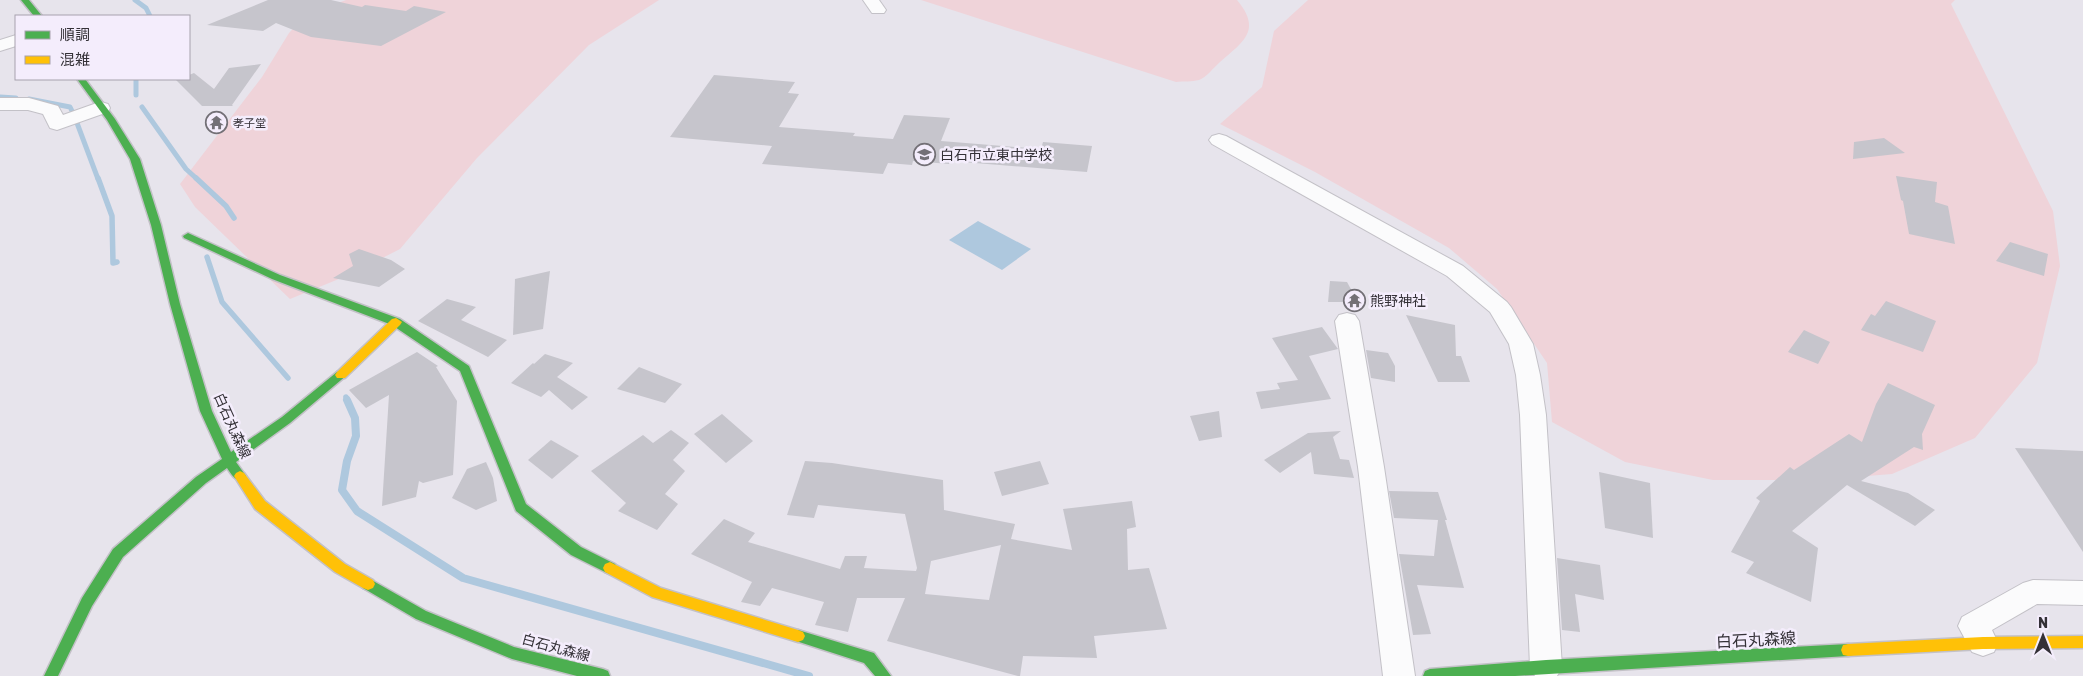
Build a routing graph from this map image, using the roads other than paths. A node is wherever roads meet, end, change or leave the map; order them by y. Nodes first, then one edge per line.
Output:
1 (26, 0) edge
2 (37, 15) edge
3 (15, 40) edge
4 (0, 46) edge
5 (82, 80) edge
6 (0, 104) edge
7 (101, 108) junction
8 (1220, 140) dead end
9 (188, 236) dead end
10 (1346, 321) dead end
11 (396, 322) junction
12 (229, 461) junction
13 (2083, 592) edge
14 (2083, 642) edge
15 (1984, 643) junction
16 (1546, 667) junction
17 (50, 676) edge
18 (603, 676) edge
19 (884, 676) edge
20 (1399, 676) edge
21 (1430, 676) edge

1 - 2 main road
3 - 4 street
5 - 7 main road, 白石丸森線
6 - 7 street
7 - 12 main road, 白石丸森線
8 - 16 street
9 - 11 main road
10 - 20 street
11 - 12 main road
11 - 19 main road
12 - 17 main road
12 - 18 main road, 白石丸森線
13 - 15 street
14 - 15 main road, 白石丸森線
15 - 16 main road, 白石丸森線
16 - 21 main road, 白石丸森線

